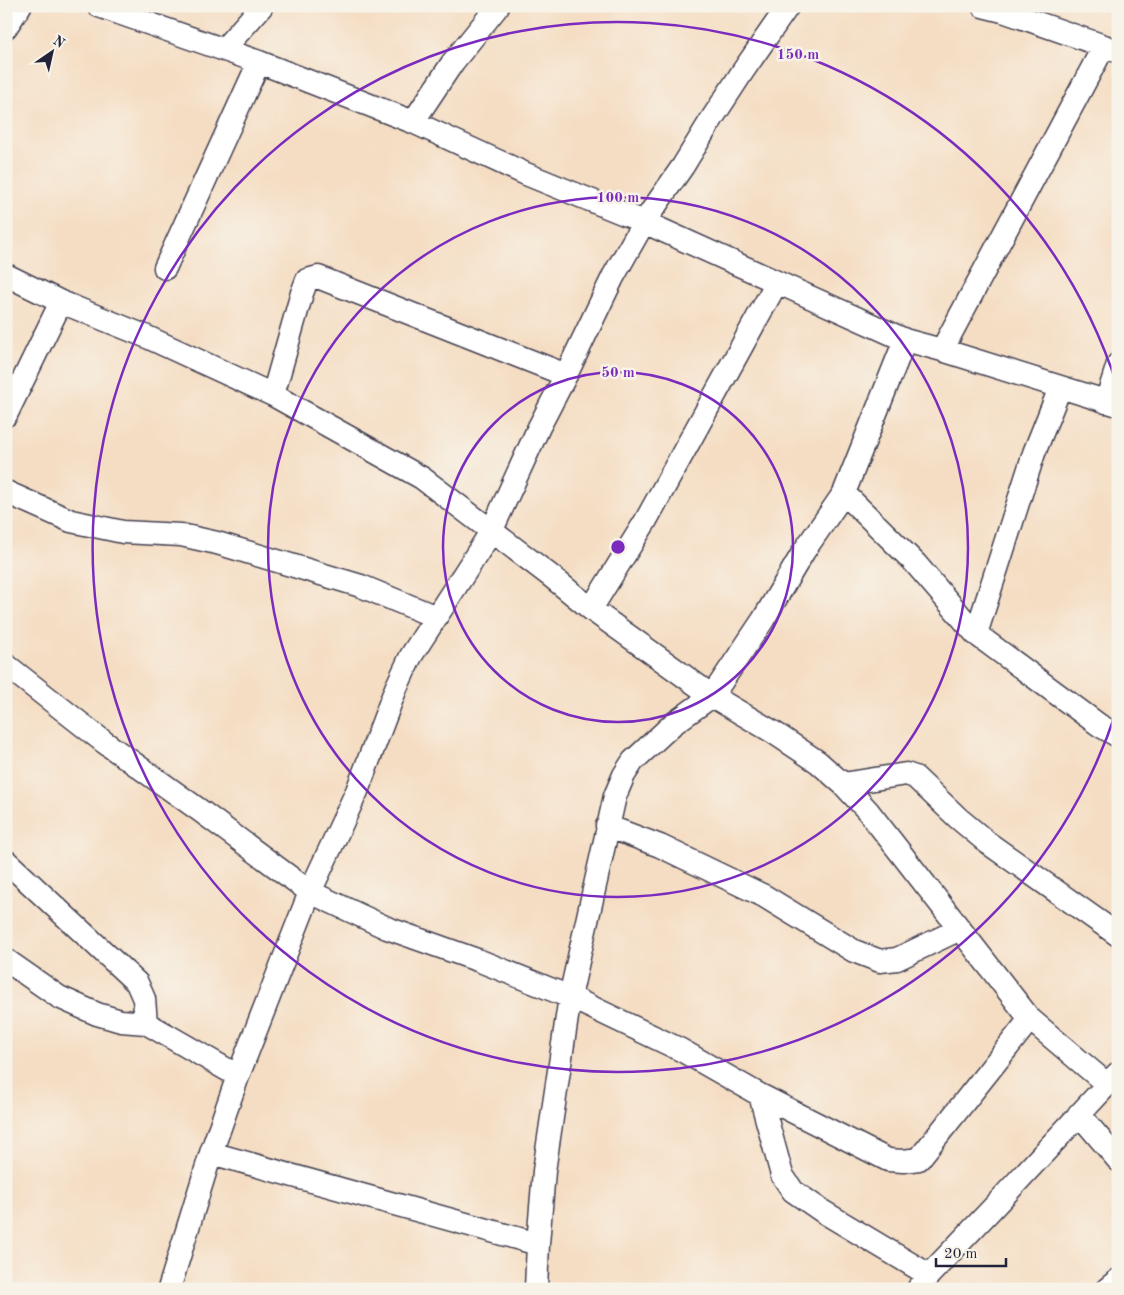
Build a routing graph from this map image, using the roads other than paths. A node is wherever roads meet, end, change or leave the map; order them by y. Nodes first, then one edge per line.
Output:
1 (20, 6) edge
2 (99, 6) edge
3 (262, 6) edge
4 (498, 6) edge
5 (788, 6) edge
6 (983, 6) edge
7 (6, 28) edge
8 (1111, 49) edge
9 (223, 50) junction
10 (259, 62) junction
11 (413, 122) junction
12 (644, 222) junction
13 (165, 268) dead end
14 (6, 275) edge
15 (778, 282) junction
16 (61, 302) junction
17 (905, 340) junction
18 (942, 350) junction
19 (1118, 364) edge
20 (566, 375) junction
21 (1060, 388) junction
22 (273, 395) junction
23 (1112, 404) edge
24 (6, 415) edge
25 (6, 492) edge
26 (844, 493) junction
27 (491, 532) junction
28 (591, 609) junction
29 (436, 617) junction
30 (976, 634) junction
31 (6, 665) edge
32 (712, 696) junction
33 (1118, 736) edge
34 (842, 784) junction
35 (607, 826) junction
36 (6, 861) edge
37 (310, 892) junction
38 (960, 929) junction
39 (1118, 936) edge
40 (6, 960) edge
41 (570, 997) junction
42 (1030, 1019) junction
43 (146, 1023) junction
44 (238, 1076) junction
45 (1113, 1079) edge
46 (760, 1095) junction
47 (1079, 1114) junction
48 (212, 1153) junction
49 (1118, 1160) edge
50 (538, 1244) junction
51 (1118, 1280) edge
52 (923, 1282) edge
53 (168, 1289) edge
54 (536, 1289) edge
55 (1107, 1289) edge

1 - 7 street
2 - 9 street
3 - 9 street
4 - 11 street
5 - 12 street
6 - 8 street
8 - 18 street
9 - 10 street
10 - 11 street
10 - 13 street
11 - 12 street
12 - 15 street
12 - 20 street
14 - 16 street
15 - 17 street
15 - 28 street
16 - 22 street
16 - 24 street
17 - 18 street
17 - 26 street
18 - 21 street
19 - 23 street
20 - 22 street
20 - 27 street
21 - 23 street
21 - 30 street
22 - 27 street
25 - 29 street
26 - 30 street
26 - 32 street
27 - 28 street
27 - 29 street
28 - 32 street
29 - 37 street
30 - 33 street
31 - 37 street
32 - 34 street
32 - 35 street
34 - 38 street
34 - 39 street
35 - 38 street
35 - 41 street
36 - 43 street
37 - 41 street
37 - 44 street
38 - 42 street
40 - 43 street
41 - 46 street
41 - 50 street
42 - 45 street
42 - 46 street
43 - 44 street
44 - 48 street
45 - 47 street
46 - 52 street
47 - 49 street
47 - 52 street
48 - 50 street
48 - 53 street
50 - 54 street
51 - 55 street

